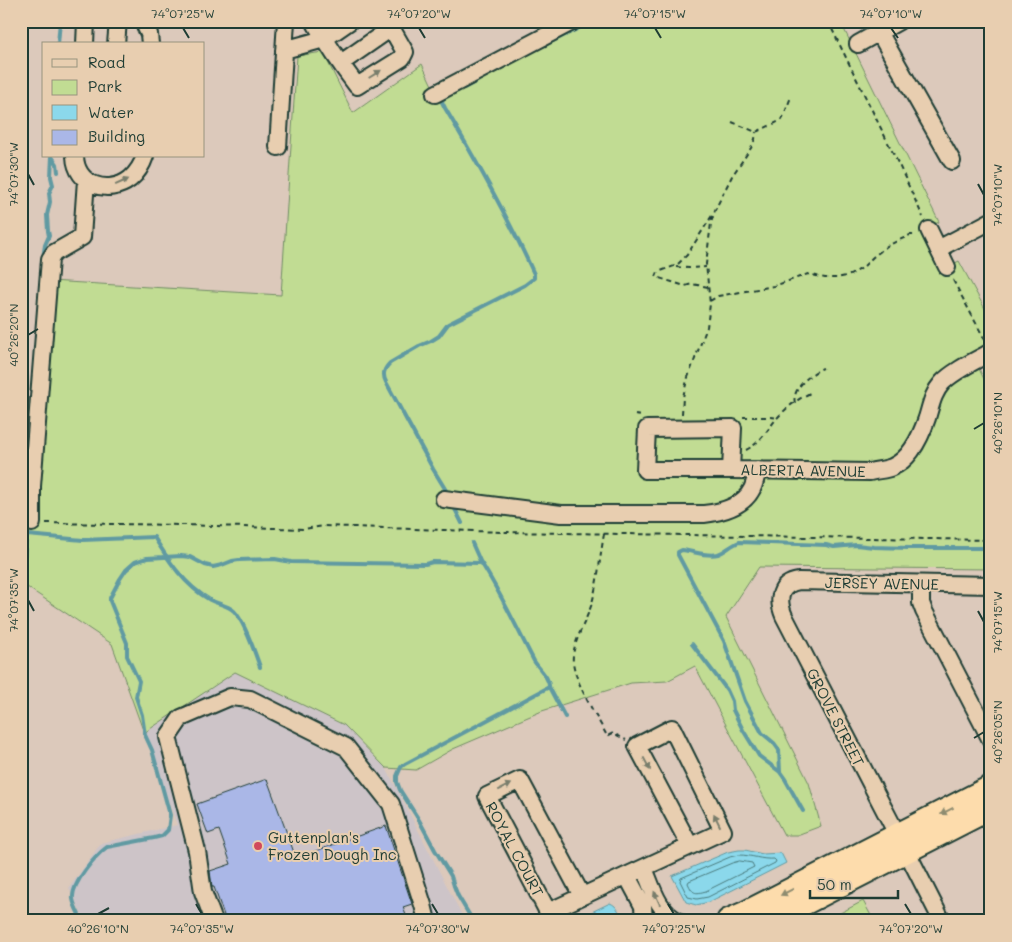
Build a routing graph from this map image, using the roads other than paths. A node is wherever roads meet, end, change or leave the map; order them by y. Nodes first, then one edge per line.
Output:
1 (86, 21) edge
2 (118, 21) edge
3 (143, 21) edge
4 (286, 21) edge
5 (314, 21) edge
6 (350, 21) edge
7 (574, 21) edge
8 (899, 21) edge
9 (879, 32) junction
10 (324, 39) junction
11 (85, 42) edge
12 (116, 42) edge
13 (150, 42) edge
14 (858, 44) dead end
15 (284, 50) junction
16 (341, 63) dead end
17 (434, 94) dead end
18 (278, 147) dead end
19 (75, 158) edge
20 (144, 158) edge
21 (952, 161) dead end
22 (86, 180) junction
23 (991, 220) edge
24 (930, 232) road end
25 (938, 249) junction
26 (946, 267) road end
27 (988, 355) edge
28 (732, 462) junction
29 (758, 470) junction
30 (444, 499) dead end
31 (32, 523) road end
32 (921, 584) junction
33 (991, 585) edge
34 (781, 596) joint
35 (991, 740) edge
36 (991, 788) edge
37 (991, 807) edge
38 (902, 843) junction
39 (690, 846) junction
40 (644, 868) junction
41 (627, 876) junction
42 (582, 896) junction
43 (214, 921) edge
44 (426, 921) edge
45 (644, 921) edge
46 (678, 921) edge
47 (729, 921) edge
48 (768, 921) edge
49 (942, 921) edge

1 - 11 street
2 - 12 street
3 - 13 street
4 - 15 street
5 - 10 street
6 - 10 street
7 - 17 street
8 - 9 street
9 - 14 street
9 - 21 street
10 - 15 street
10 - 16 street
15 - 18 street
19 - 22 street
22 -> 20 street
22 - 31 street
23 - 25 street
24 - 25 street
25 - 26 street
27 - 29 street, ALBERTA AVENUE
28 - 28 street, ALBERTA AVENUE
28 - 29 street, ALBERTA AVENUE
29 - 30 street
32 - 33 street, JERSEY AVENUE
32 - 34 street, JERSEY AVENUE
32 - 35 street
34 - 38 street, GROVE STREET
36 -> 38 highway
37 - 38 highway
38 -> 47 highway
38 - 48 highway
38 - 49 street, GROVE STREET
39 -> 39 street, ROYAL COURT
39 - 40 street, ROYAL COURT
40 - 41 street, ROYAL COURT
46 -> 40 street
41 - 42 street, ROYAL COURT
41 - 45 street
42 -> 42 street, ROYAL COURT
43 - 44 street

